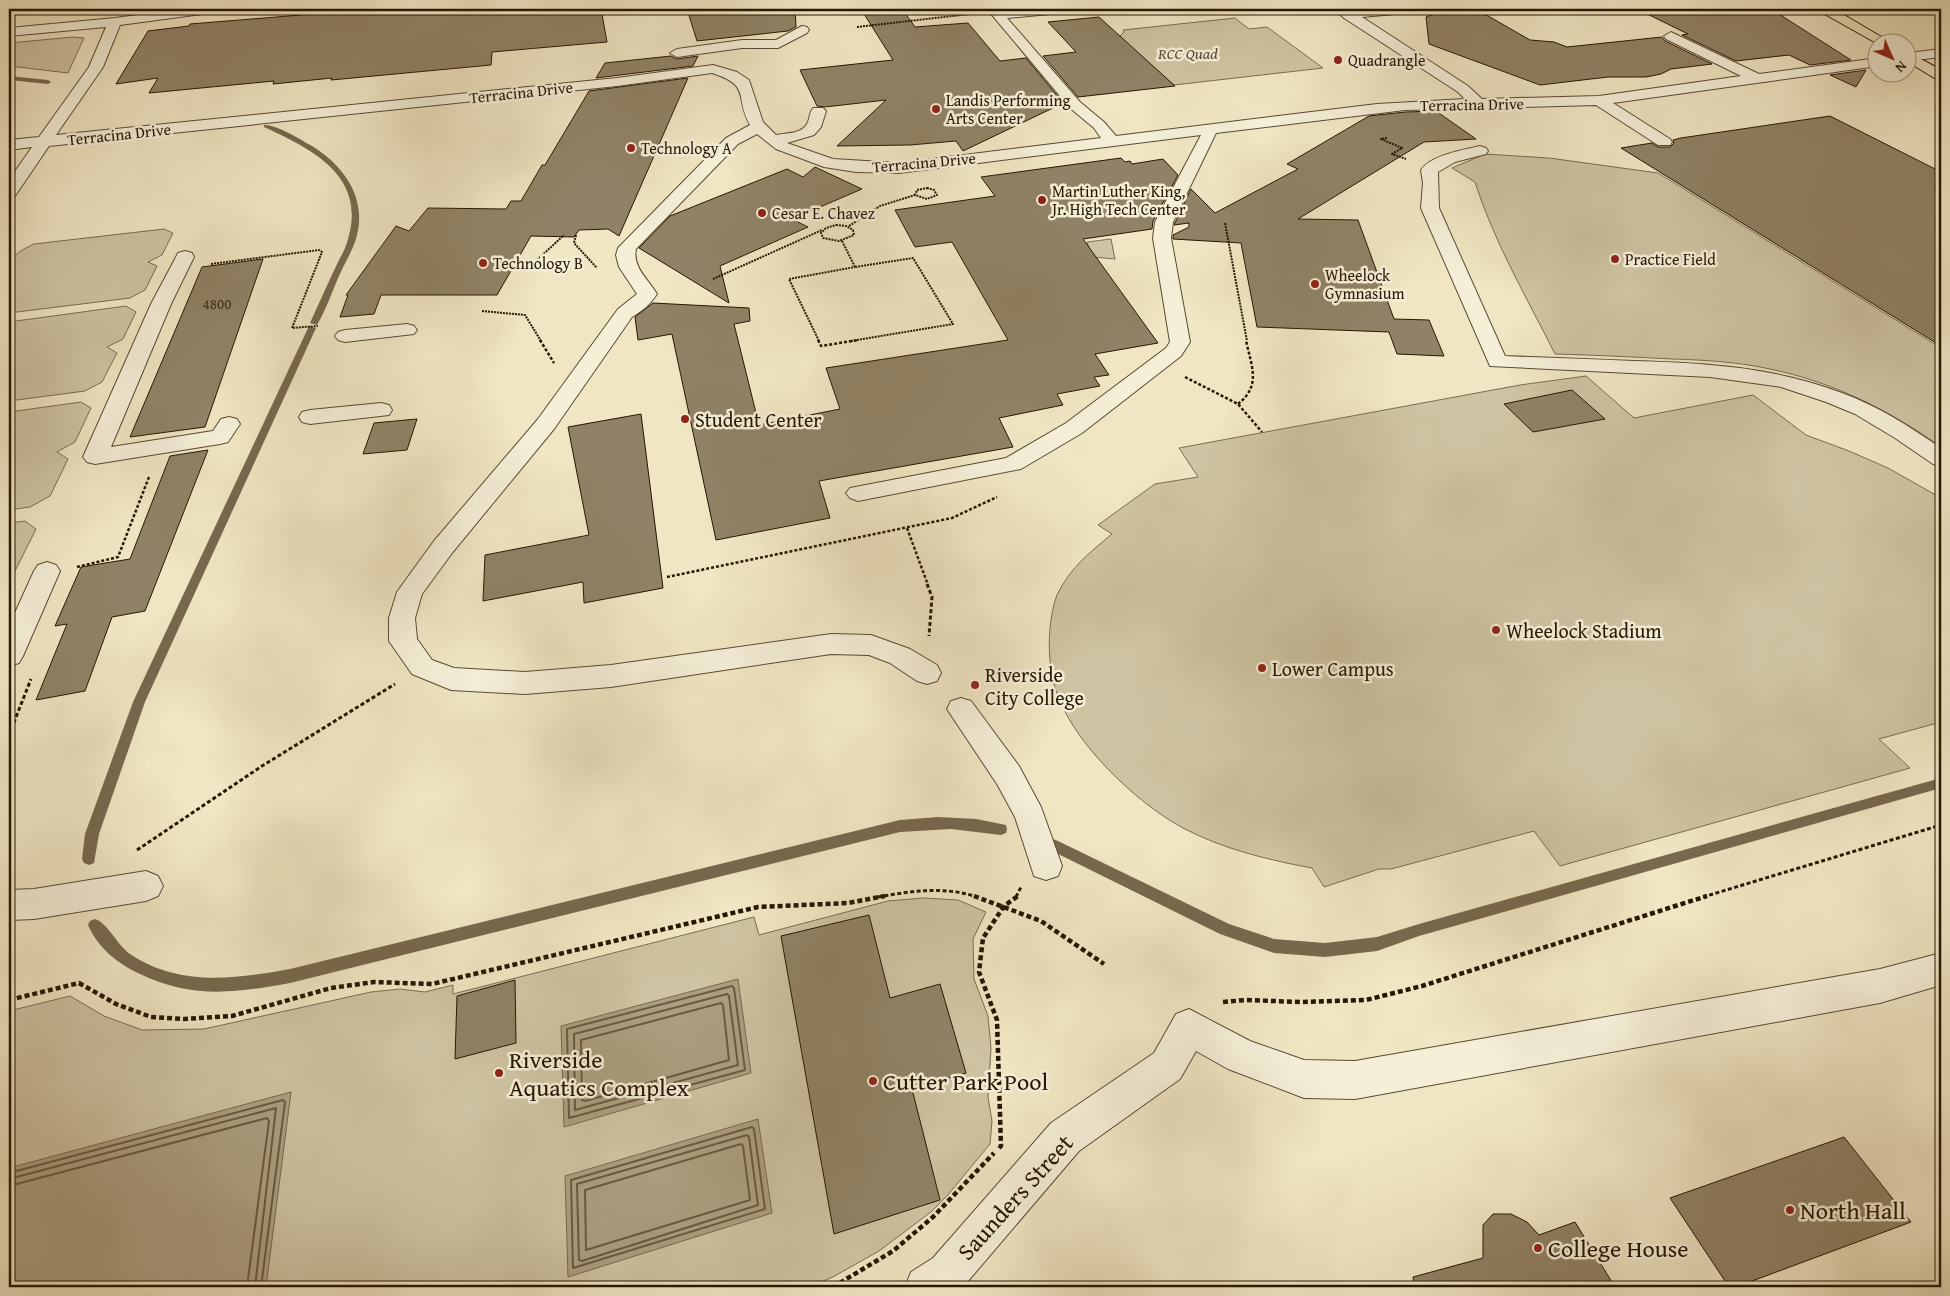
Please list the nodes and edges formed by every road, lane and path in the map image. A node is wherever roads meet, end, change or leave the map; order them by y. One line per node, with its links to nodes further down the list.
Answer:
1 (210, 9): 7 (street)
2 (1060, 9): 5 (street)
3 (1406, 9): 6 (street)
4 (1825, 9): 11 (main road)
5 (995, 10): 8 (path); 30 (street)
6 (1345, 12): 25 (street)
7 (114, 22): 10 (street); 31 (street)
8 (857, 27)
9 (802, 30): 13 (street)
10 (9, 32)
11 (1868, 33)
12 (1671, 36): 23 (street)
13 (778, 44): 16 (street); 21 (street)
14 (1941, 53): 15 (street)
15 (1918, 56)
16 (761, 58)
17 (1868, 63): 23 (street, Terracina Drive)
18 (1918, 63): 22 (main road)
19 (737, 64): 20 (street)
20 (713, 69): 21 (street, Terracina Drive); 27 (street, Terracina Drive)
21 (690, 72): 31 (street, Terracina Drive)
22 (1941, 76)
23 (1758, 79): 24 (street, Terracina Drive)
24 (1599, 100): 25 (street, Terracina Drive); 32 (street)
25 (1477, 102): 28 (street, Terracina Drive)
26 (818, 112): 33 (street)
27 (758, 126): 33 (street, Terracina Drive); 69 (street)
28 (1205, 130): 30 (street, Terracina Drive); 53 (street)
29 (1388, 138): 36 (path)
30 (1112, 141): 33 (street, Terracina Drive)
31 (44, 142): 34 (street, Terracina Drive); 37 (street)
32 (1664, 142)
33 (796, 144)
34 (9, 145)
35 (1480, 151): 60 (street)
36 (1401, 158)
37 (9, 192)
38 (915, 196): 38 (path); 40 (path)
39 (1225, 223): 54 (path)
40 (848, 227): 41 (path); 43 (path)
41 (822, 230): 43 (path); 47 (path)
42 (564, 235): 44 (path)
43 (842, 241): 46 (path)
44 (537, 260)
45 (194, 261): 49 (path); 59 (street)
46 (855, 267): 46 (path)
47 (713, 279)
48 (482, 311): 52 (path)
49 (297, 317)
50 (407, 330): 51 (street)
51 (345, 336)
52 (554, 363)
53 (1158, 364): 54 (path); 61 (street)
54 (1238, 404): 58 (path)
55 (381, 410): 56 (street)
56 (310, 417)
57 (229, 424): 59 (street)
58 (1262, 432)
59 (156, 447): 65 (path)
60 (1941, 459)
61 (858, 493)
62 (998, 496): 63 (path)
63 (907, 528): 66 (path); 67 (path)
64 (46, 571): 68 (street)
65 (74, 575)
66 (667, 577)
67 (932, 596)
68 (9, 656)
69 (422, 667): 71 (street); 75 (path)
70 (34, 673): 73 (path)
71 (927, 673)
72 (961, 709): 76 (street)
73 (9, 735)
74 (1941, 825): 83 (path)
75 (136, 851)
76 (1035, 872): 79 (path)
77 (146, 886): 78 (street)
78 (9, 906)
79 (1004, 906): 80 (path); 82 (path); 84 (path)
80 (1104, 964)
81 (1941, 969): 83 (street)
82 (9, 1000)
83 (1189, 1027): 85 (street, Saunders Street)
84 (832, 1287)
85 (926, 1287)

